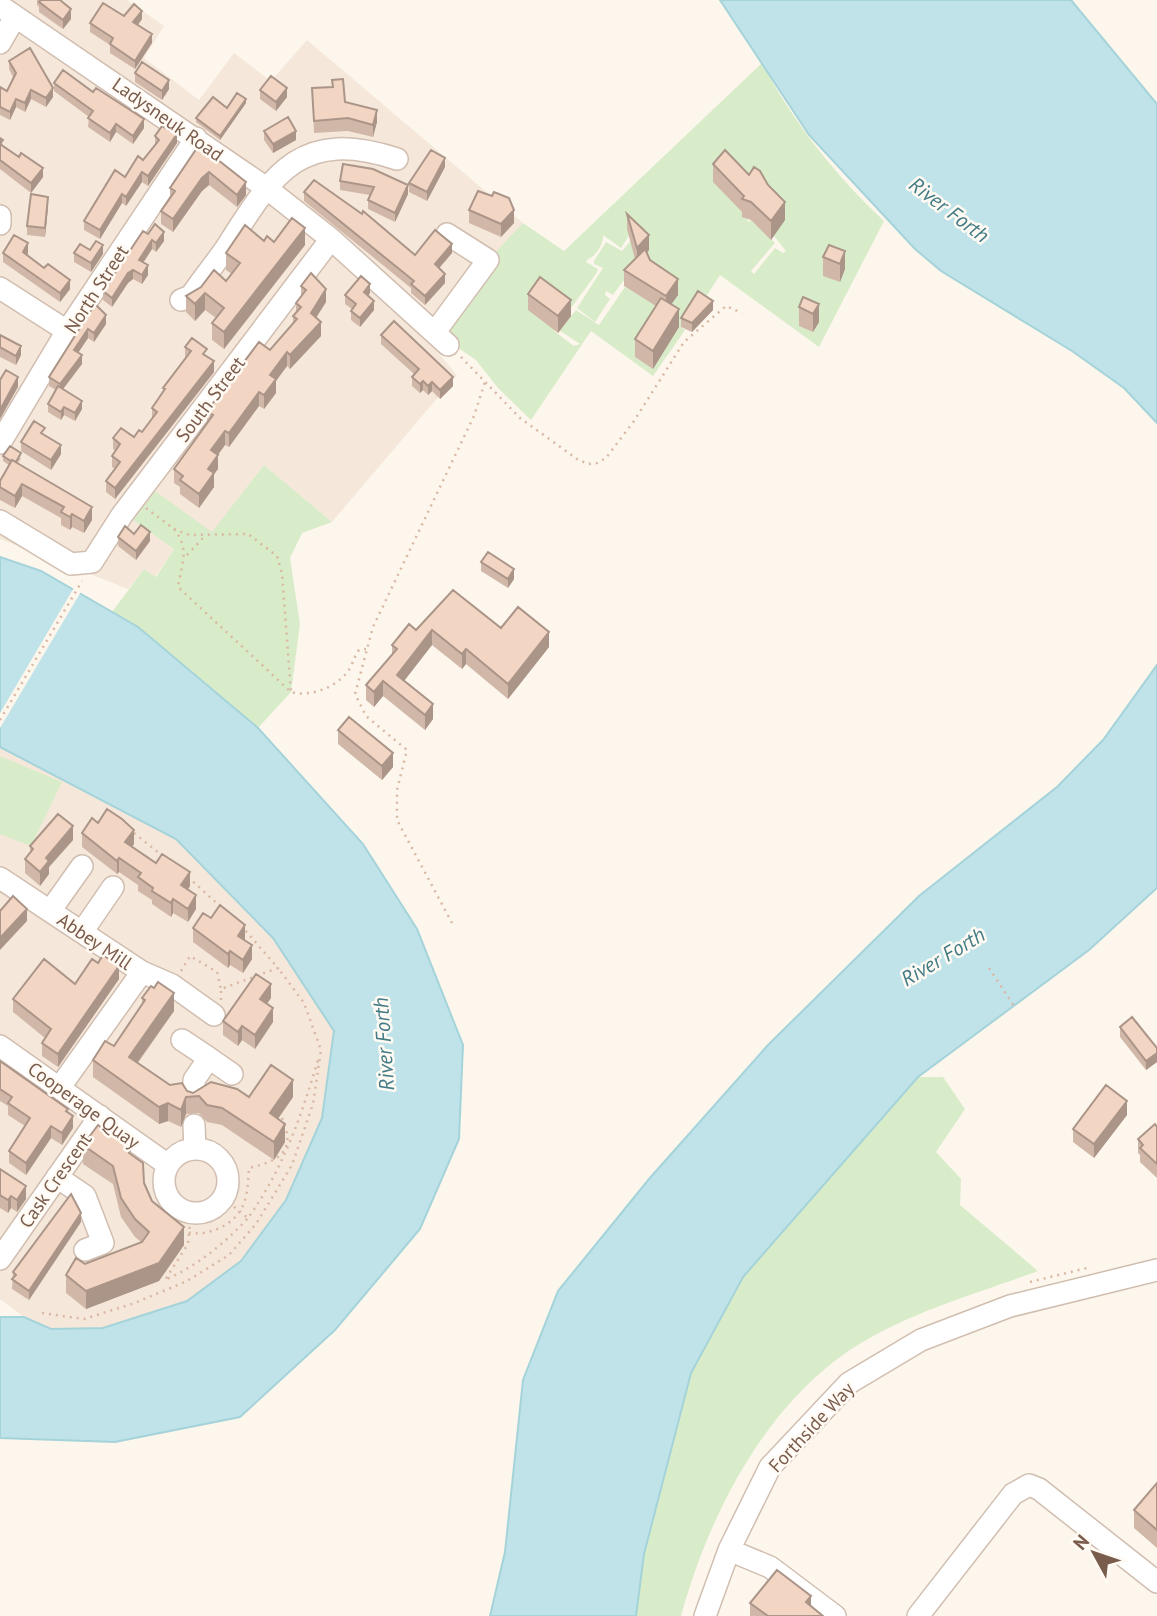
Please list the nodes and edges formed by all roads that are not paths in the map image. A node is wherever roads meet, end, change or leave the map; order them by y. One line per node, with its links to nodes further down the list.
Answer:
1 (7, 11): 2 (street); 3 (street, Ladysneuk Road)
2 (0, 43)
3 (196, 138): 5 (street, Ladysneuk Road); 12 (street, North Street)
4 (397, 159): 5 (street)
5 (265, 187): 9 (street, Ladysneuk Road); 11 (street)
6 (0, 216): 7 (street)
7 (0, 224)
8 (447, 234): 9 (street, Ladysneuk Road)
9 (331, 239): 14 (street, South Street)
10 (0, 288): 12 (street)
11 (181, 300)
12 (67, 331): 13 (street, North Street)
13 (0, 443)
14 (0, 521)
15 (82, 866): 18 (street)
16 (0, 878): 18 (street, Abbey Mill)
17 (113, 887): 19 (street)
18 (50, 911): 19 (street, Abbey Mill)
19 (82, 932): 20 (street, Abbey Mill)
20 (142, 972): 21 (street); 26 (street, Abbey Mill)
21 (214, 1015)
22 (182, 1040): 24 (street)
23 (0, 1046): 26 (street, Cooperage Quay)
24 (209, 1058): 25 (street); 27 (street)
25 (232, 1073)
26 (60, 1087): 28 (street, Cooperage Quay)
27 (194, 1097)
28 (100, 1116): 31 (street, Cooperage Quay); 32 (street, Cask Crescent)
29 (194, 1125): 30 (street)
30 (195, 1149): 31 (street); 31 (street)
31 (168, 1165)
32 (57, 1177): 33 (street, Cask Crescent); 34 (street)
33 (3, 1246)
34 (85, 1250)
35 (1157, 1270): 36 (street, Forthside Way)
36 (729, 1550): 38 (street, Forthside Way); 39 (street)
37 (1157, 1582): 40 (street)
38 (705, 1616)
39 (835, 1616)
40 (918, 1616)

